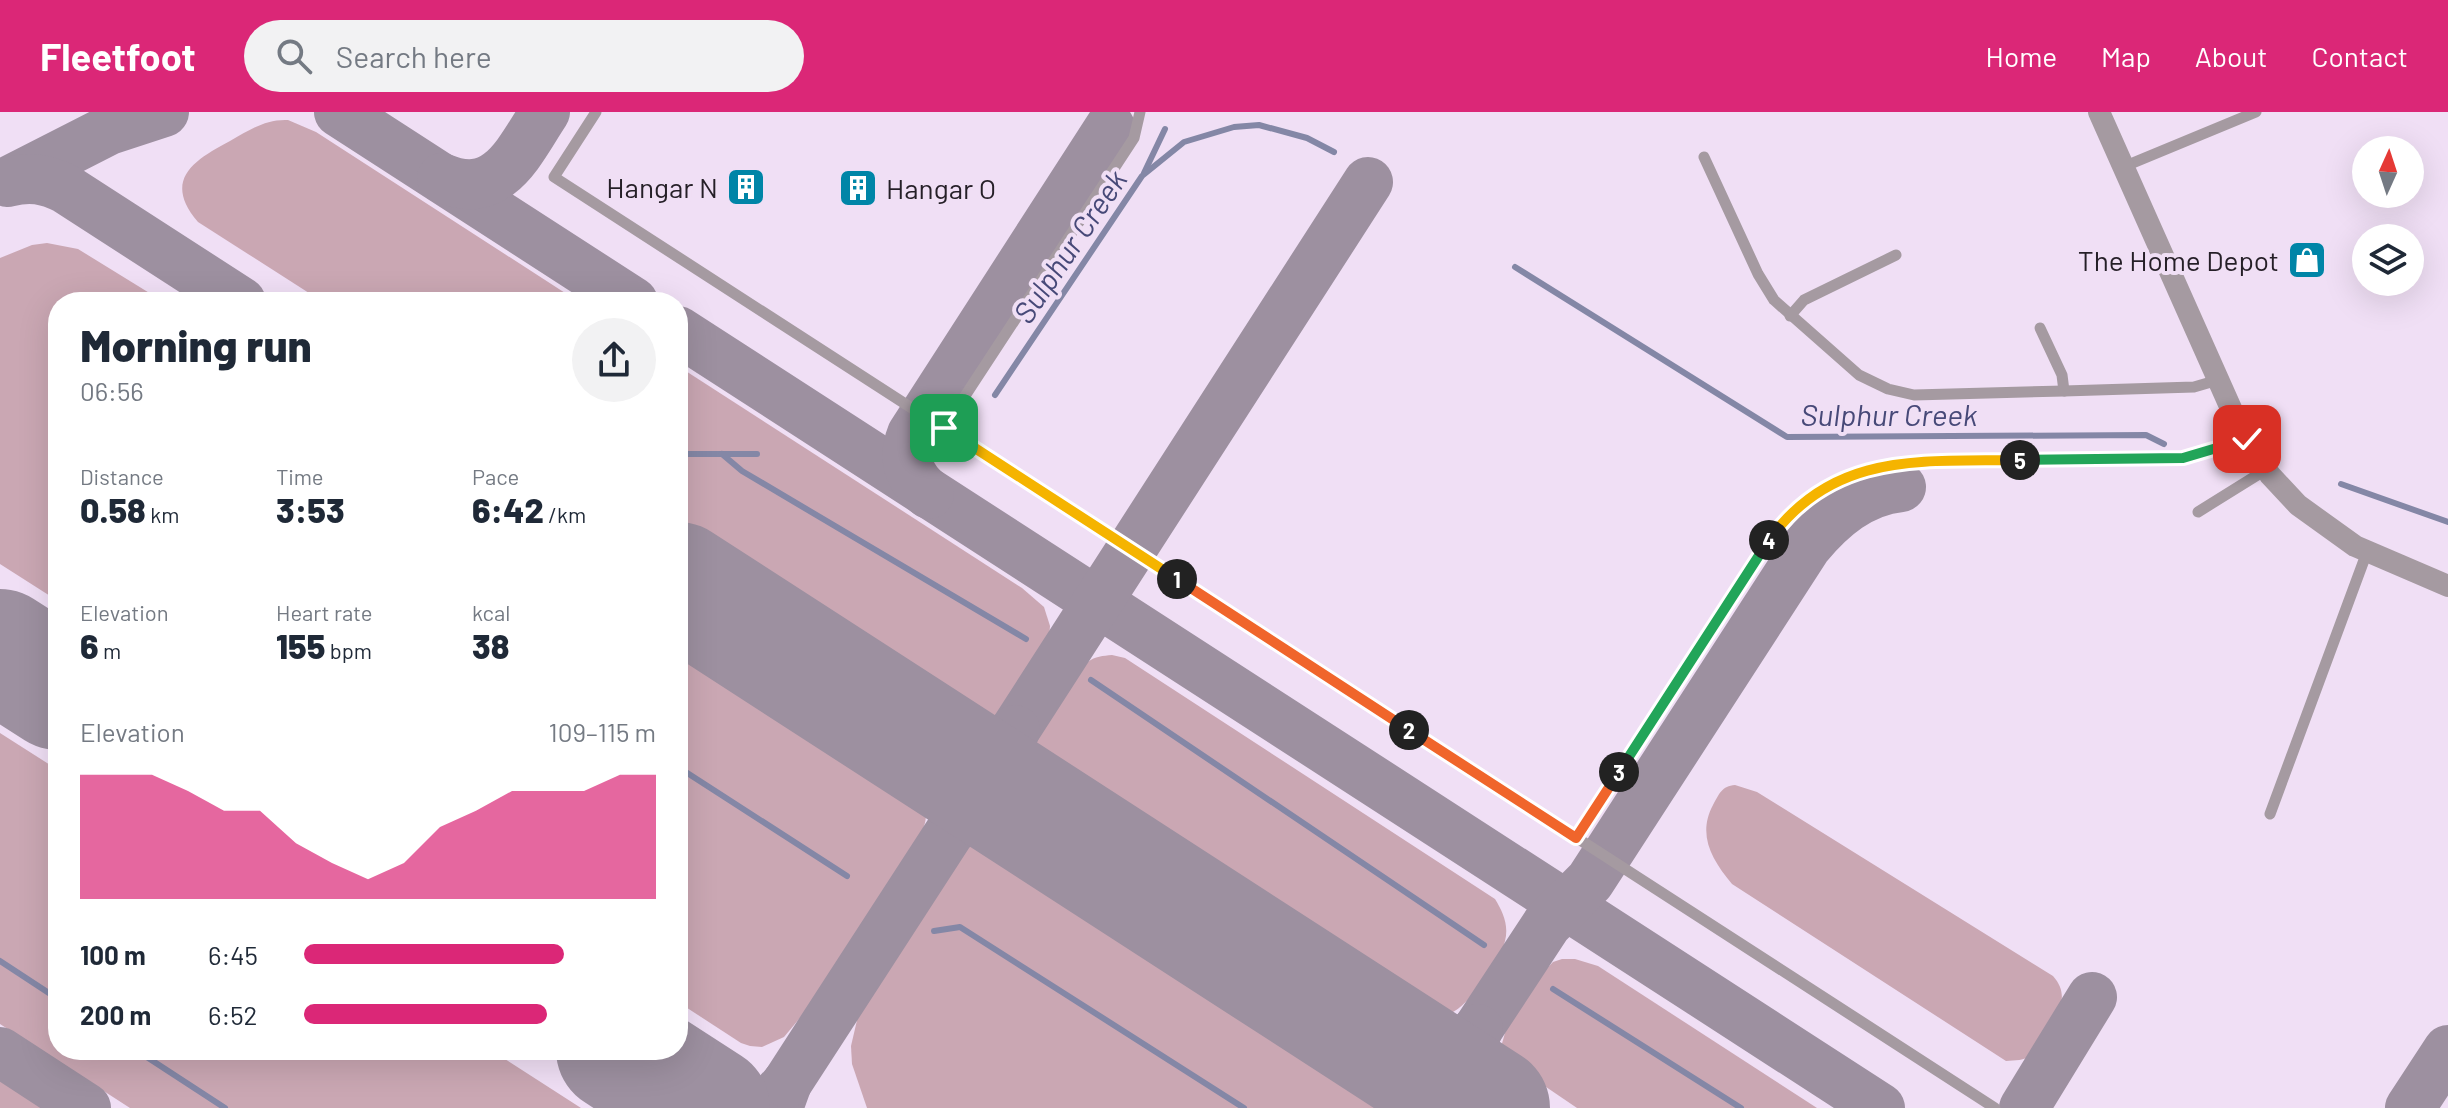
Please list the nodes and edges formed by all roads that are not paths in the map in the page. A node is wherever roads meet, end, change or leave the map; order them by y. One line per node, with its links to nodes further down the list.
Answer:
1 (596, 112): 12 (lane)
2 (1140, 112): 12 (lane)
3 (2099, 112): 6 (street)
4 (2256, 112): 6 (lane)
5 (1704, 157): 8 (lane)
6 (2123, 167): 10 (street)
7 (1896, 255): 8 (lane)
8 (1790, 316): 11 (lane)
9 (2040, 328): 11 (lane)
10 (2218, 380): 11 (lane); 13 (street)
11 (2064, 391)
12 (944, 428): 19 (lane)
13 (2247, 439): 14 (street); 19 (lane)
14 (2267, 469): 15 (lane); 16 (street)
15 (2198, 512)
16 (2367, 552): 17 (street); 18 (lane)
17 (2448, 586)
18 (2270, 814)
19 (1576, 838): 20 (lane)
20 (1995, 1108)

